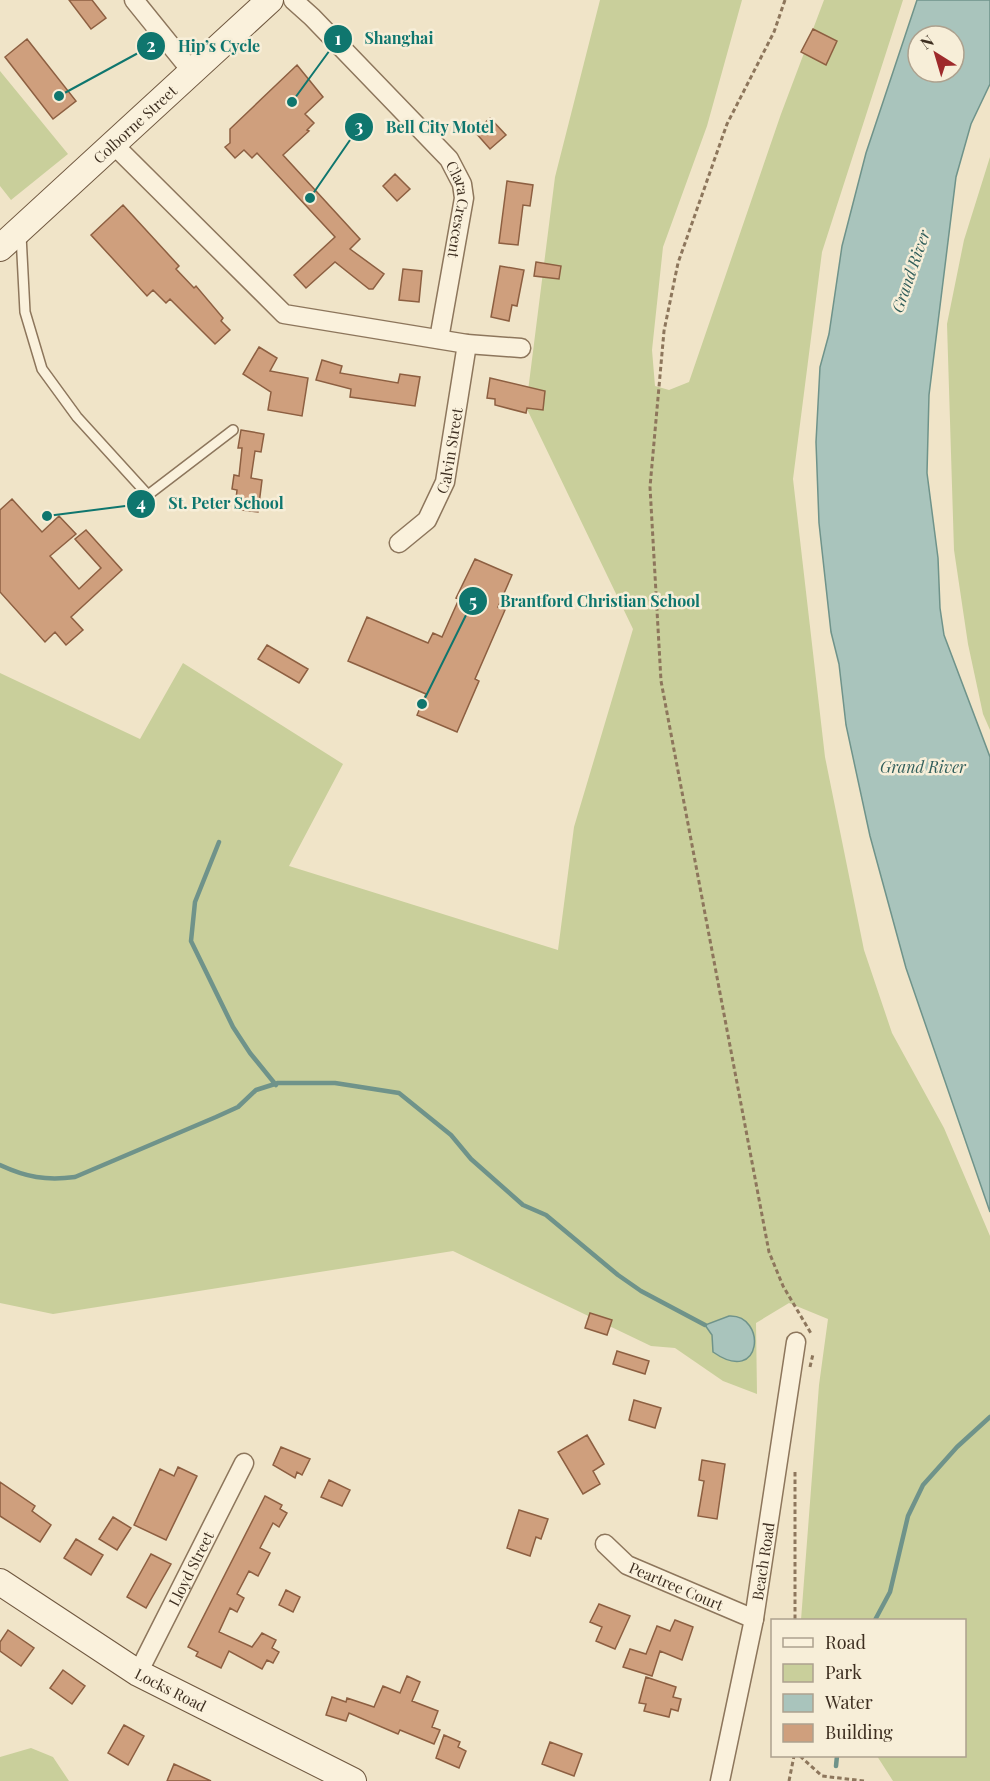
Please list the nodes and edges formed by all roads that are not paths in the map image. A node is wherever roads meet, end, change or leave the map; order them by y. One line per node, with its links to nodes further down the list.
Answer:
1 (134, 0): 4 (street)
2 (270, 0): 4 (street, Colborne Street)
3 (293, 0): 8 (street, Clara Crescent)
4 (193, 73): 5 (street, Colborne Street)
5 (113, 144): 6 (street, Colborne Street); 8 (street)
6 (20, 229): 7 (street, Colborne Street); 11 (lane)
7 (0, 248)
8 (439, 339): 9 (street)
9 (467, 344): 10 (street); 12 (street, Calvin Street)
10 (522, 348)
11 (233, 430)
12 (399, 543)
13 (804, 1342): 17 (street, Beach Road)
14 (244, 1463): 18 (street, Lloyd Street)
15 (605, 1544): 17 (street, Peartree Court)
16 (0, 1582): 18 (street, Locks Road)
17 (753, 1619): 20 (street, Beach Road)
18 (138, 1673): 19 (street, Locks Road)
19 (353, 1781)
20 (720, 1781)

